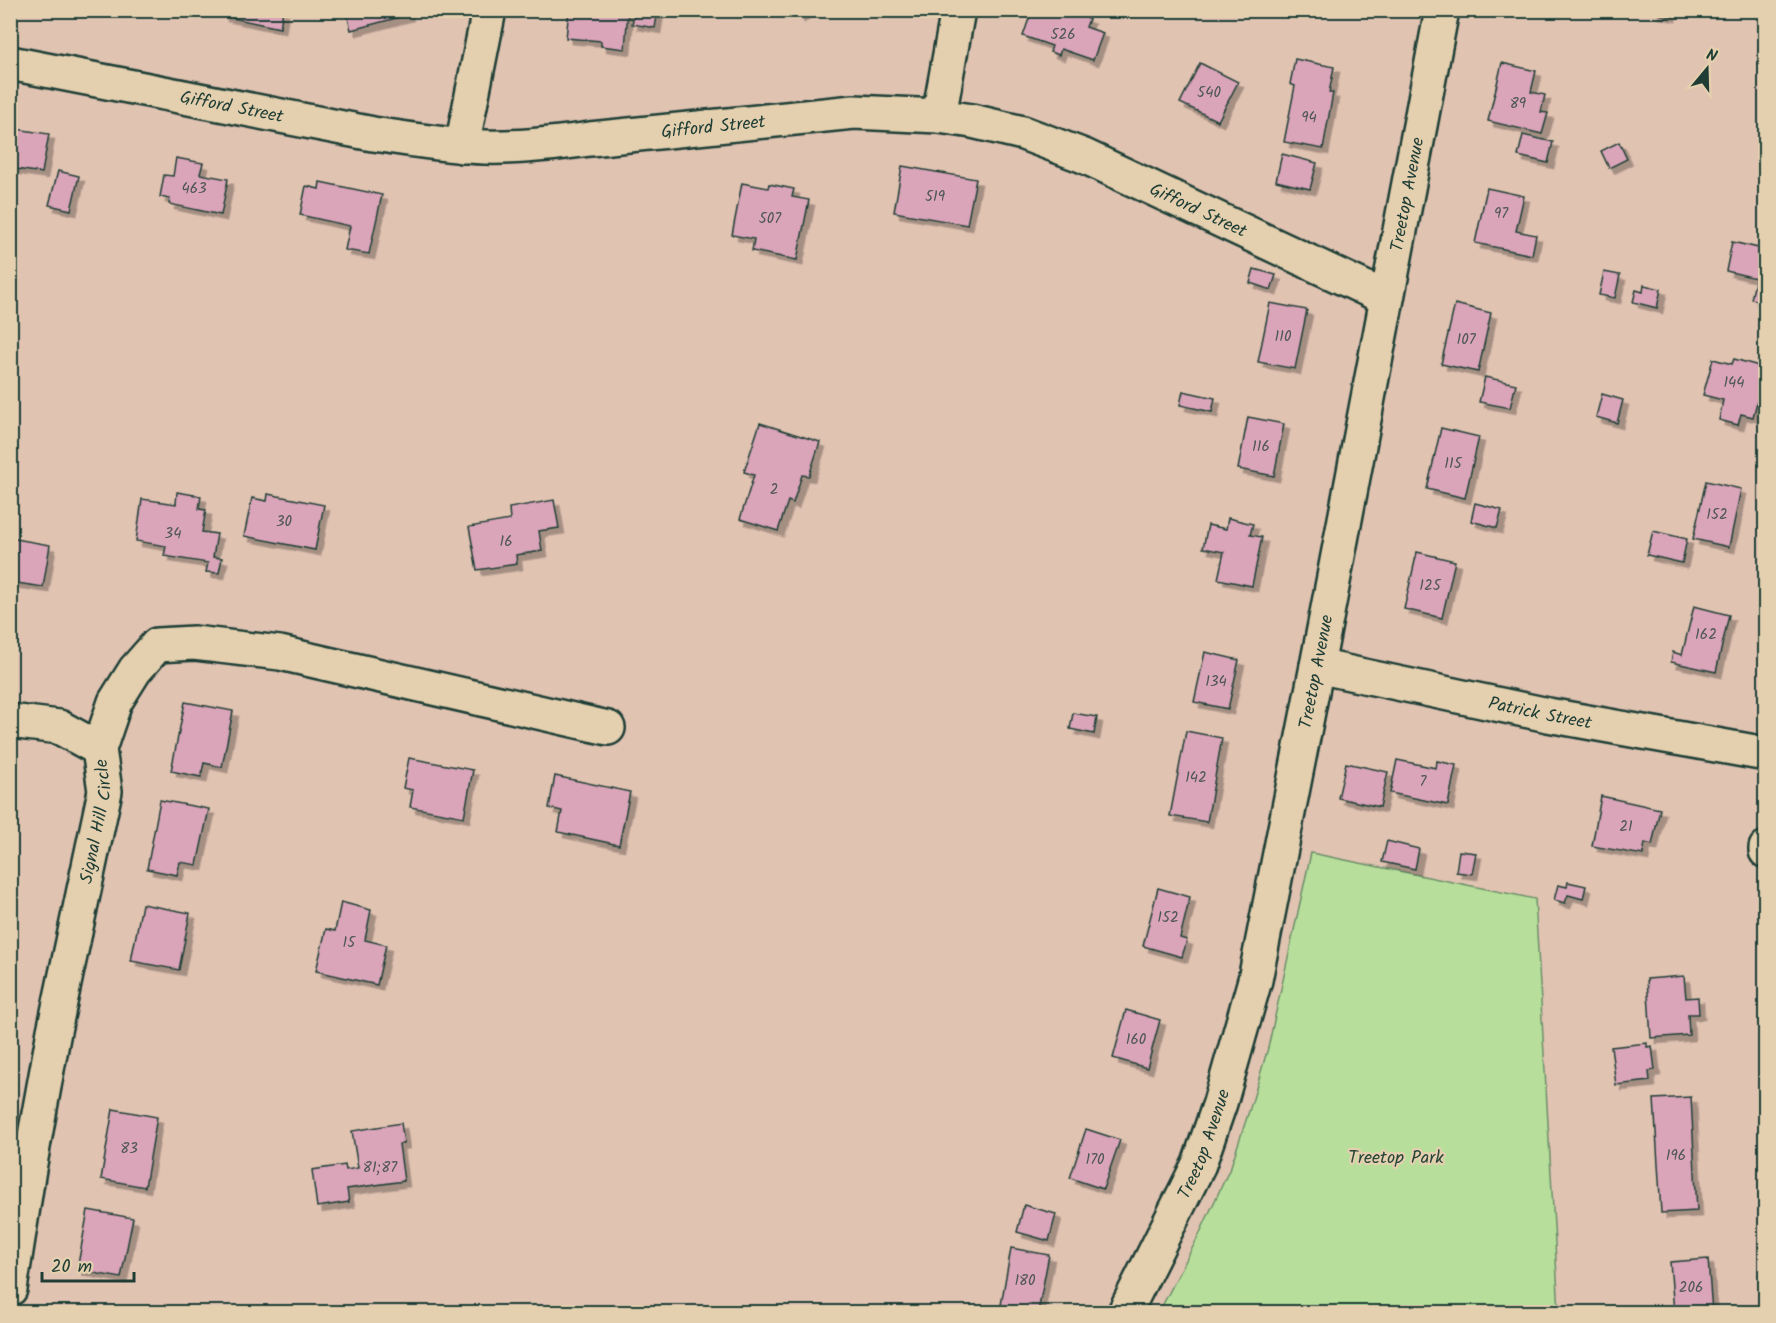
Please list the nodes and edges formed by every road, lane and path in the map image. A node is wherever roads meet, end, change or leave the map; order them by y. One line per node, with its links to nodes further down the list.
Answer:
1 (489, 10): 6 (street)
2 (958, 10): 5 (street)
3 (1442, 10): 7 (street, Treetop Avenue)
4 (10, 63): 6 (street, Gifford Street)
5 (939, 116): 6 (street, Gifford Street); 7 (street, Gifford Street)
6 (462, 146)
7 (1386, 298): 8 (street, Treetop Avenue)
8 (1317, 666): 12 (street, Patrick Street); 14 (street, Treetop Avenue)
9 (10, 721): 11 (street)
10 (608, 728): 11 (street, Signal Hill Circle)
11 (99, 749): 13 (street, Signal Hill Circle)
12 (1766, 754)
13 (10, 1289)
14 (1125, 1312)

